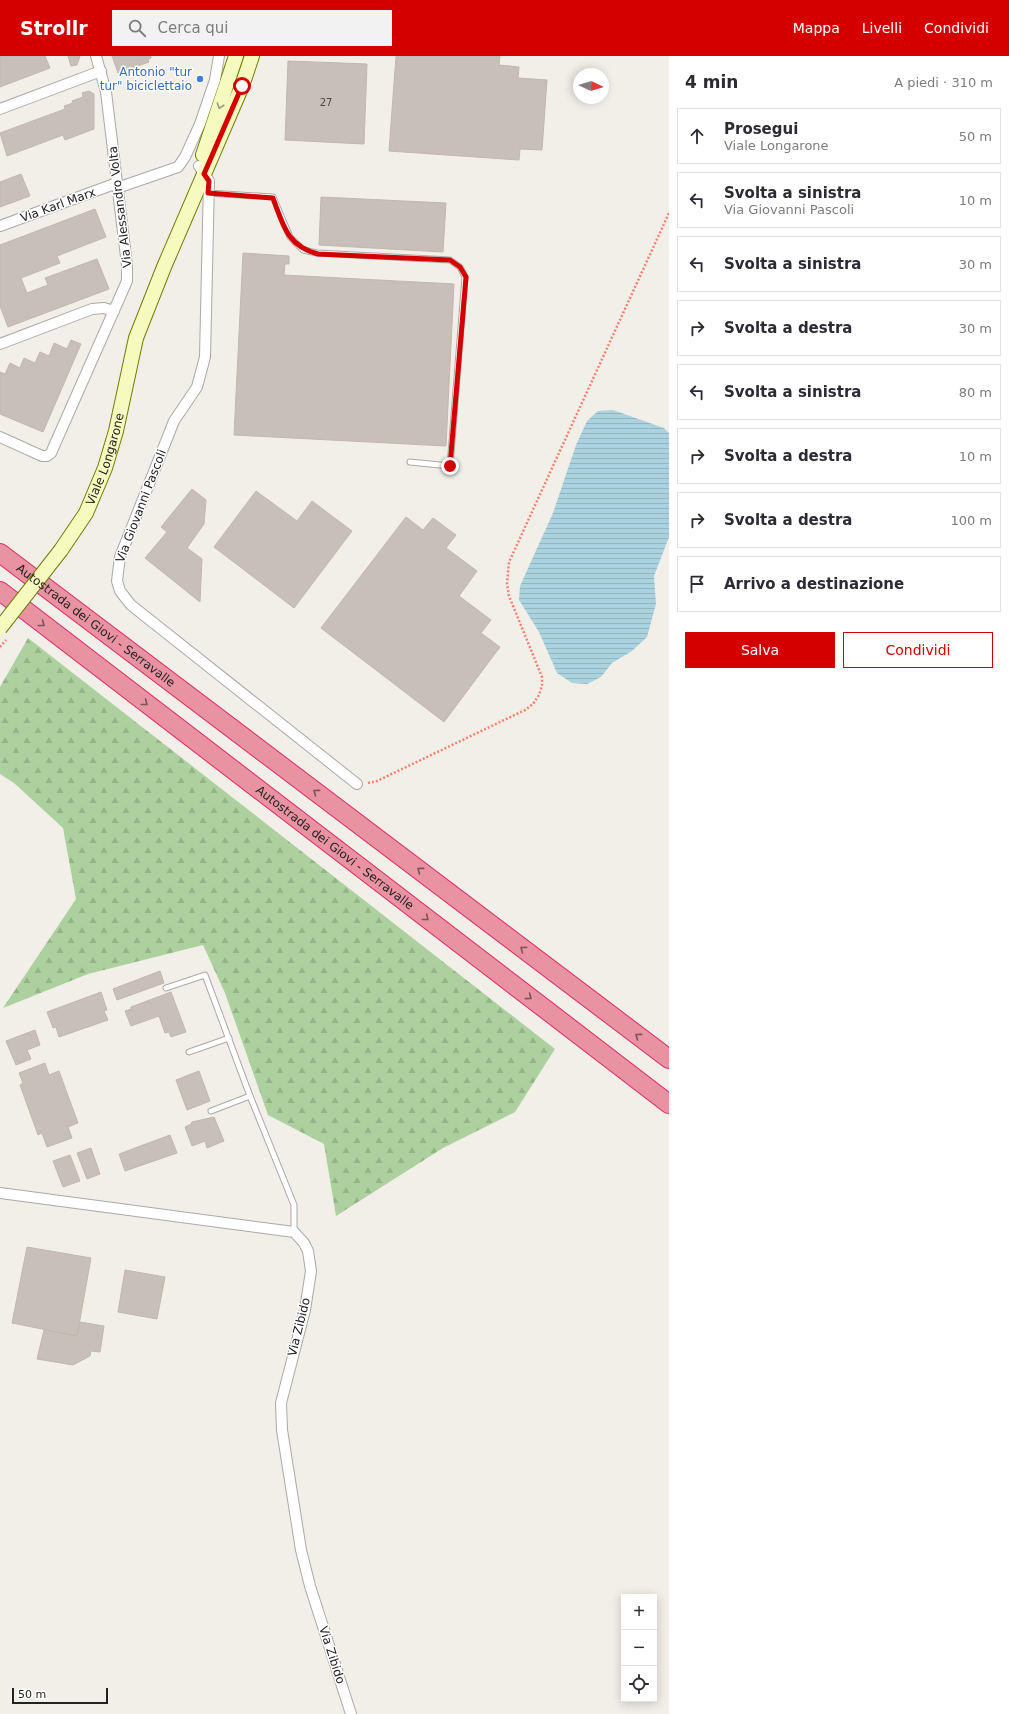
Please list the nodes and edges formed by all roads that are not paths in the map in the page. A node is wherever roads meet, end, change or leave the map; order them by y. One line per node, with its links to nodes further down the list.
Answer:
1 (96, 56): 5 (street, Via Alessandro Volta)
2 (219, 56): 8 (street)
3 (236, 56): 7 (main road, Viale Longarone, one-way to 7)
4 (252, 56): 7 (main road, Viale Longarone)
5 (101, 72): 6 (street); 8 (street, Via Alessandro Volta)
6 (0, 109)
7 (201, 170): 9 (street, Via Giovanni Pascoli); 17 (main road, Viale Longarone, bridge)
8 (117, 185): 10 (street, Via Karl Marx); 11 (street, Via Alessandro Volta)
9 (208, 193): 14 (lane); 18 (street, Via Giovanni Pascoli)
10 (0, 226)
11 (114, 311): 12 (street); 13 (street, Via Alessandro Volta)
12 (0, 344)
13 (0, 437)
14 (410, 462)
15 (0, 553): 22 (highway, Autostrada dei Giovi - Serravalle, one-way to 15)
16 (0, 591): 24 (highway, Autostrada dei Giovi - Serravalle, one-way to 24)
17 (0, 628)
18 (357, 784)
19 (166, 988): 20 (lane)
20 (229, 1038): 21 (lane); 23 (lane)
21 (189, 1052)
22 (669, 1060)
23 (250, 1096): 25 (lane); 27 (lane)
24 (669, 1104)
25 (211, 1111)
26 (0, 1193): 27 (street)
27 (294, 1232): 28 (street, Via Zibido)
28 (351, 1714)

